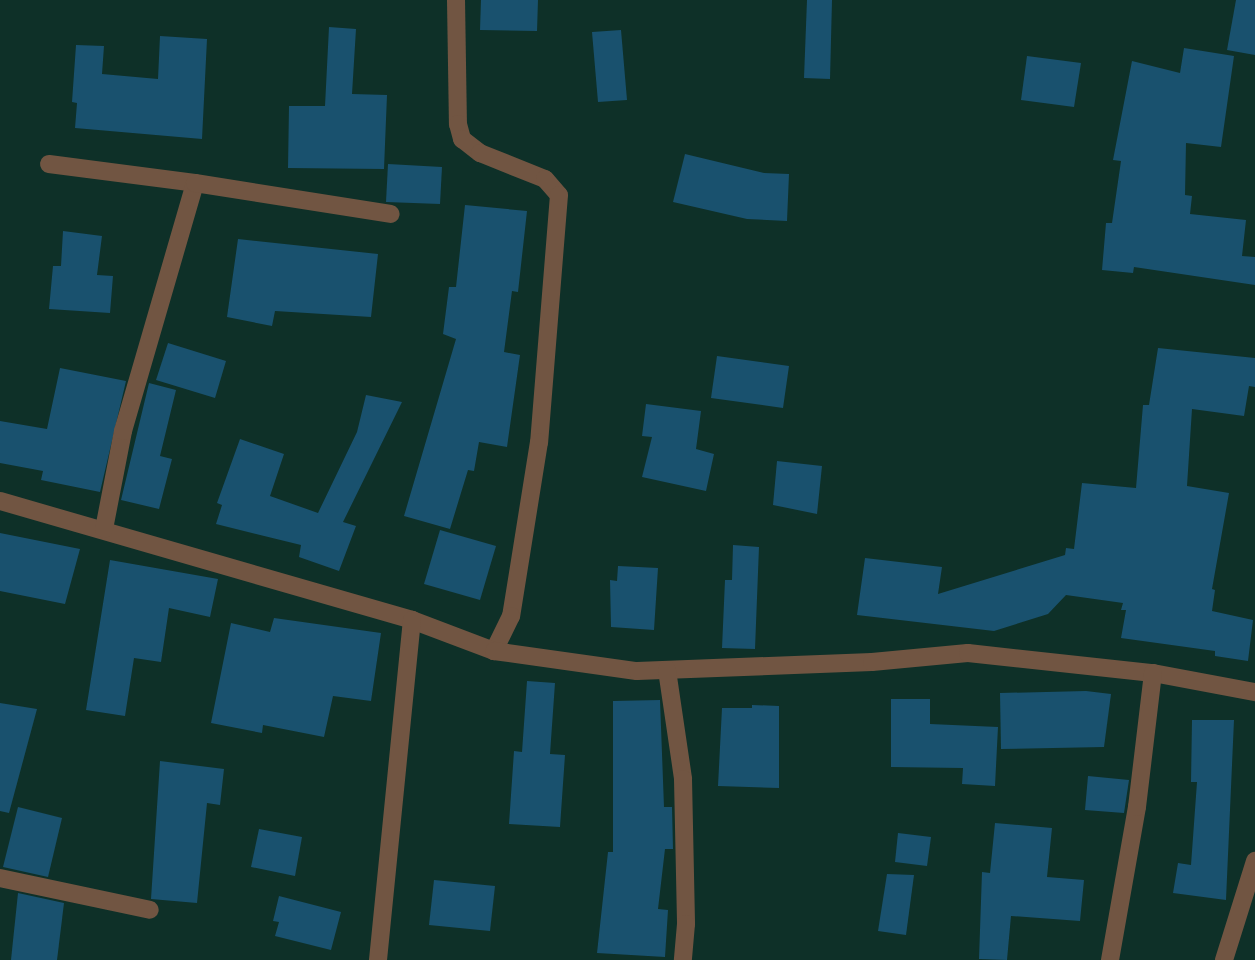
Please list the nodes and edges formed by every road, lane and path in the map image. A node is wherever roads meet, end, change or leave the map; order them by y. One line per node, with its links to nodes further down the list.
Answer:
1 (456, 0): 8 (street)
2 (48, 164): 3 (street)
3 (195, 183): 4 (street); 6 (street)
4 (391, 214)
5 (0, 501): 6 (street)
6 (104, 529): 7 (street)
7 (412, 620): 8 (street); 15 (street)
8 (494, 651): 9 (street)
9 (667, 670): 10 (street); 16 (street)
10 (1153, 673): 11 (street); 17 (street)
11 (1255, 692)
12 (1255, 861): 18 (street)
13 (0, 878): 14 (street)
14 (150, 910)
15 (378, 960)
16 (683, 960)
17 (1110, 960)
18 (1224, 960)

